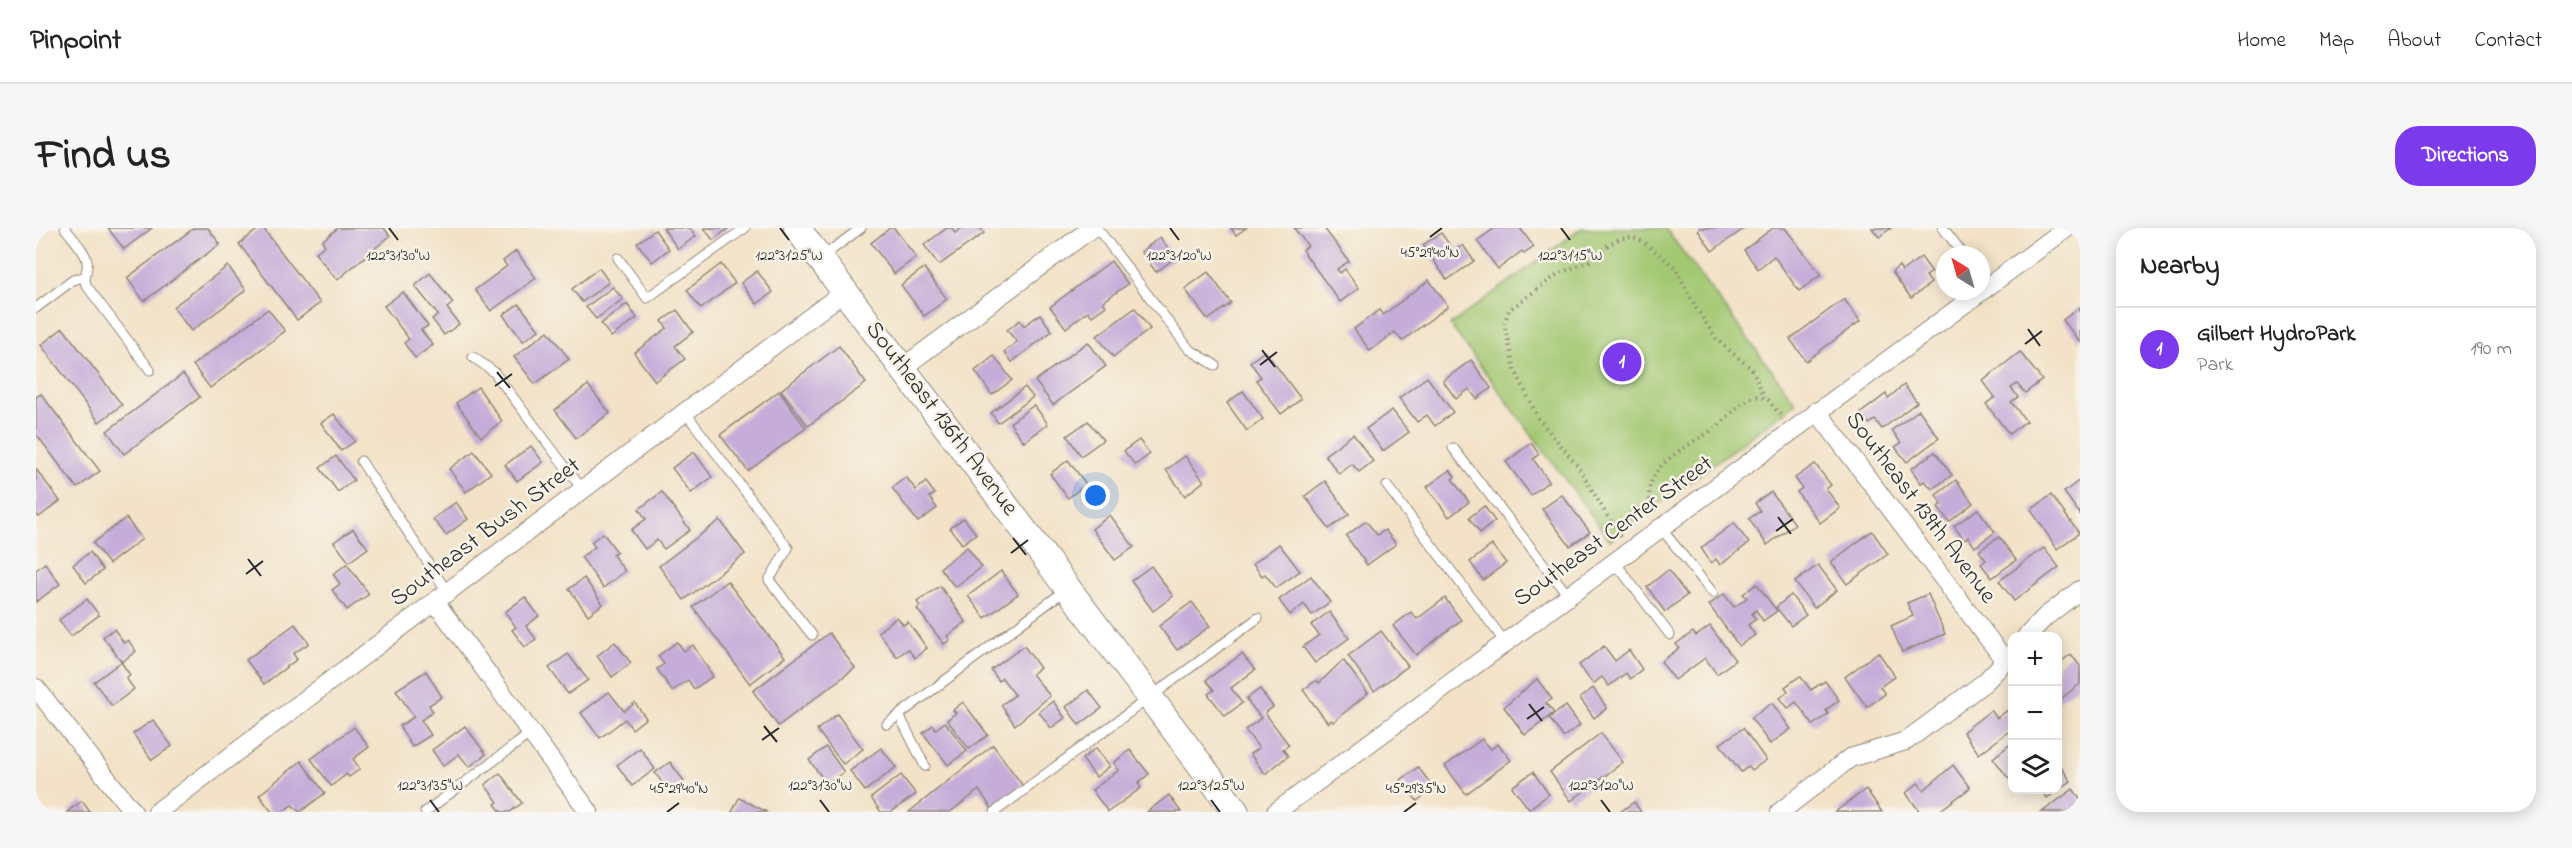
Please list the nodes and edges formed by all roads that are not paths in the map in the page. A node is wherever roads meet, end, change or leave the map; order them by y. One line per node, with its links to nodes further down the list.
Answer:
1 (64, 228): 12 (lane)
2 (745, 228): 10 (lane)
3 (797, 228): 11 (street, Southeast 136th Avenue)
4 (861, 228): 11 (lane)
5 (1092, 228): 19 (street)
6 (1097, 228): 18 (lane)
7 (1943, 228): 9 (lane)
8 (2067, 228): 13 (street, Southeast Center Street)
9 (1957, 246)
10 (618, 258)
11 (820, 259): 14 (street, Southeast 136th Avenue)
12 (83, 277): 16 (lane); 20 (lane)
13 (1990, 278)
14 (845, 291): 19 (street, Southeast 136th Avenue); 22 (street, Southeast Bush Street)
15 (1961, 300): 21 (street, Southeast Center Street)
16 (36, 308)
17 (473, 357): 26 (lane)
18 (1215, 364)
19 (902, 368): 29 (street, Southeast 136th Avenue)
20 (150, 370)
21 (1817, 411): 27 (street, Southeast Center Street); 39 (street, Southeast 139th Avenue)
22 (685, 412): 26 (street, Southeast Bush Street); 36 (lane)
23 (1453, 448): 32 (lane)
24 (361, 460): 33 (lane)
25 (1387, 486): 38 (lane)
26 (582, 489): 33 (street, Southeast Bush Street)
27 (1662, 525): 28 (street, Southeast Center Street); 31 (lane)
28 (1614, 561): 32 (street, Southeast Center Street); 37 (lane)
29 (1068, 588): 42 (street, Southeast 136th Avenue); 43 (lane)
30 (2080, 590): 35 (street)
31 (1713, 593)
32 (1568, 595): 38 (street, Southeast Center Street)
33 (442, 598): 45 (street); 48 (street, Southeast Bush Street)
34 (1258, 618): 42 (lane)
35 (2030, 632)
36 (812, 635)
37 (1670, 635)
38 (1505, 642): 53 (street, Southeast Center Street)
39 (2008, 657)
40 (2008, 659): 54 (street)
41 (36, 688): 47 (street)
42 (1150, 697): 51 (lane); 52 (street, Southeast 136th Avenue)
43 (899, 715): 44 (lane); 46 (lane)
44 (887, 724)
45 (531, 733): 49 (lane); 50 (street)
46 (925, 766)
47 (133, 812)
48 (157, 812)
49 (425, 812)
50 (589, 812)
51 (995, 812)
52 (1236, 812)
53 (1276, 812)
54 (1780, 812)

